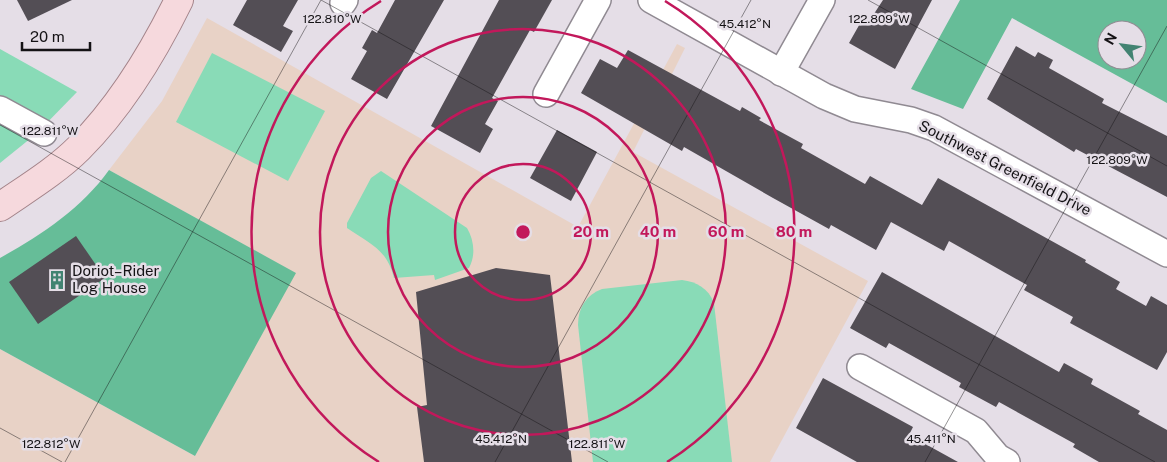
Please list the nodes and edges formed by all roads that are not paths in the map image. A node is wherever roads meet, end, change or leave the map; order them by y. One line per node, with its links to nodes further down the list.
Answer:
1 (179, 0): 9 (main road)
2 (598, 0): 6 (street)
3 (651, 0): 5 (street, Southwest Greenfield Drive)
4 (822, 0): 5 (street)
5 (781, 73): 10 (street, Southwest Greenfield Drive)
6 (546, 94)
7 (0, 109): 8 (street)
8 (44, 133)
9 (0, 207)
10 (1167, 254)
11 (860, 367): 12 (street)
12 (1000, 460)

